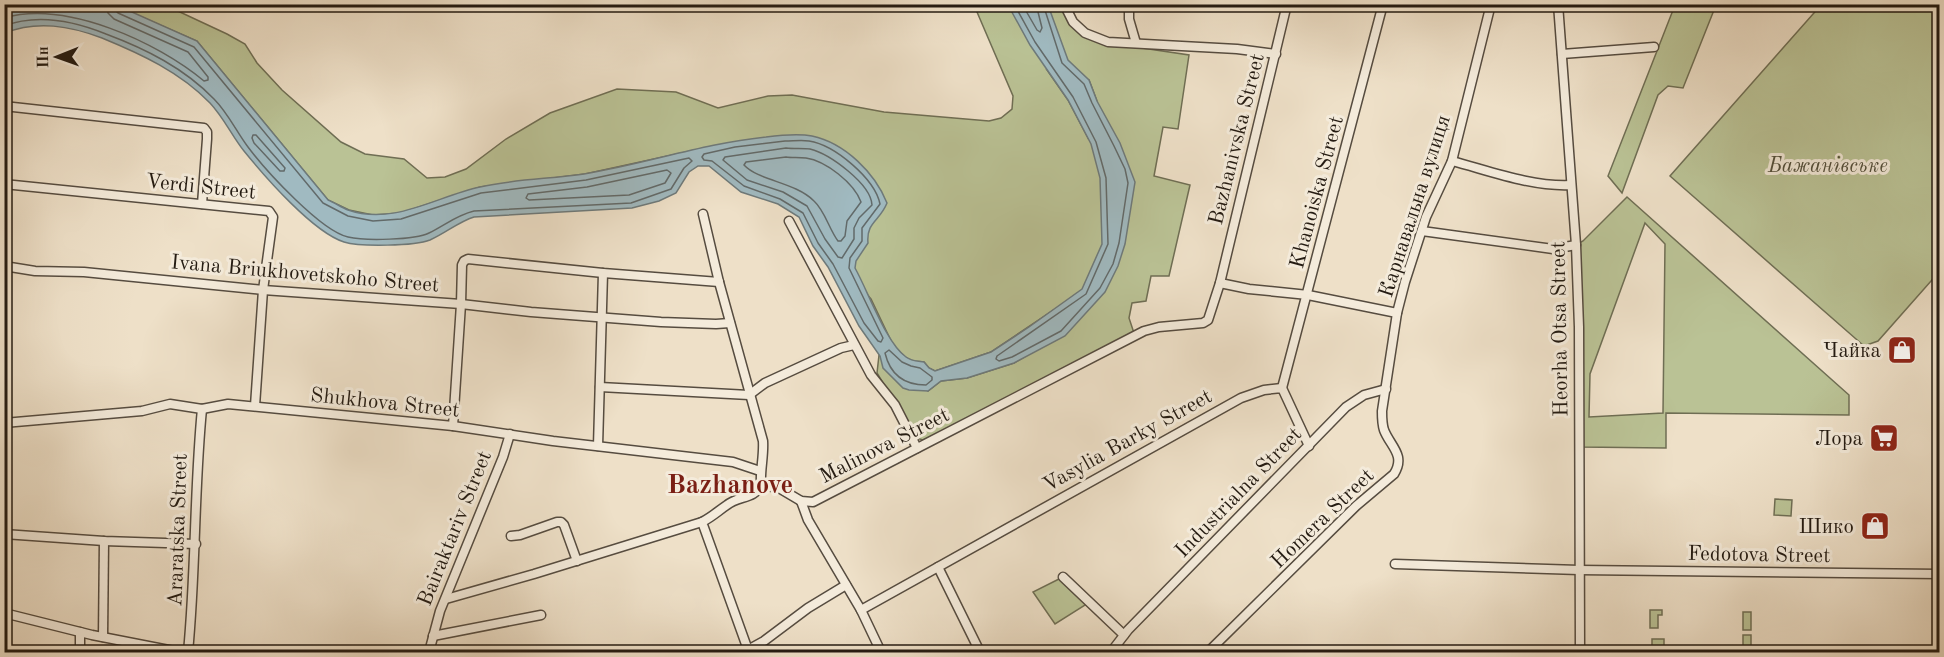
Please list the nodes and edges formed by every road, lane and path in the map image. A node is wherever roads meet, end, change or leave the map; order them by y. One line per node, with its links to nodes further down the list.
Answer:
1 (1064, 4): 7 (street)
2 (1129, 4): 7 (street)
3 (1287, 4): 9 (street, Bazhanivska Street)
4 (1383, 4): 25 (street, Khanoiska Street)
5 (1491, 4): 12 (street, Карнавальна вулиця)
6 (1558, 4): 10 (street, Heorha Otsa Street)
7 (1136, 43): 9 (street)
8 (1654, 47): 10 (street)
9 (1276, 54): 23 (street, Bazhanivska Street)
10 (1562, 54): 14 (street, Heorha Otsa Street)
11 (4, 106): 15 (street)
12 (1452, 161): 14 (street); 18 (street, Карнавальна вулиця)
13 (4, 184): 15 (street, Verdi Street)
14 (1571, 185): 19 (street, Heorha Otsa Street)
15 (202, 204): 24 (street, Verdi Street)
16 (704, 214): 22 (street)
17 (789, 221): 30 (street)
18 (1422, 231): 19 (street); 27 (street, Карнавальна вулиця)
19 (1576, 245): 54 (street, Heorha Otsa Street)
20 (4, 266): 24 (street, Ivana Briukhovetskoho Street)
21 (603, 273): 22 (street); 26 (street); 28 (street)
22 (719, 282): 29 (street)
23 (1220, 283): 25 (street); 42 (street, Malinova Street)
24 (263, 290): 26 (street, Ivana Briukhovetskoho Street); 35 (street, Verdi Street)
25 (1308, 295): 27 (street); 32 (street, Khanoiska Street)
26 (461, 304): 28 (street, Ivana Briukhovetskoho Street); 38 (street)
27 (1397, 313): 33 (street, Карнавальна вулиця)
28 (602, 318): 29 (street, Ivana Briukhovetskoho Street); 31 (street)
29 (730, 323): 34 (street)
30 (855, 345): 34 (street); 42 (street)
31 (600, 387): 34 (street); 40 (street)
32 (1282, 388): 41 (street); 53 (street, Vasylia Barky Street)
33 (1386, 388): 41 (street, Industrialna Street); 75 (street, Homera Street)
34 (749, 395): 43 (street)
35 (255, 406): 36 (street, Shukhova Street); 38 (street, Shukhova Street)
36 (202, 409): 37 (street, Shukhova Street); 50 (street, Araratska Street)
37 (4, 423)
38 (453, 426): 39 (street, Shukhova Street)
39 (510, 434): 40 (street, Shukhova Street); 58 (street, Bairaktariv Street)
40 (598, 446): 43 (street, Shukhova Street)
41 (1309, 446): 63 (street, Industrialna Street)
42 (917, 448): 45 (street, Malinova Street)
43 (760, 471): 44 (street)
44 (760, 484): 45 (street, Malinova Street); 46 (street)
45 (801, 501): 57 (street)
46 (702, 522): 51 (street); 67 (street)
47 (4, 534): 49 (street)
48 (511, 536): 51 (street)
49 (104, 542): 50 (street); 65 (street)
50 (196, 544): 70 (street, Araratska Street)
51 (576, 561): 58 (street)
52 (1395, 564): 54 (street, Fedotova Street)
53 (938, 567): 59 (street, Vasylia Barky Street); 73 (street)
54 (1579, 570): 55 (street, Fedotova Street); 76 (street, Heorha Otsa Street)
55 (1940, 574)
56 (1063, 577): 63 (street)
57 (846, 585): 59 (street); 67 (street)
58 (446, 599): 64 (street, Bairaktariv Street)
59 (861, 610): 72 (street)
60 (4, 613): 62 (street)
61 (541, 615): 64 (street, Bairaktariv Street)
62 (80, 632): 65 (street); 68 (street)
63 (1124, 635): 74 (street, Industrialna Street)
64 (433, 636): 71 (street, Bairaktariv Street)
65 (103, 637): 66 (street)
66 (144, 649): 69 (street)
67 (746, 651)
68 (80, 652)
69 (179, 652)
70 (188, 652)
71 (429, 652)
72 (880, 652)
73 (980, 652)
74 (1112, 652)
75 (1209, 652)
76 (1580, 652)

